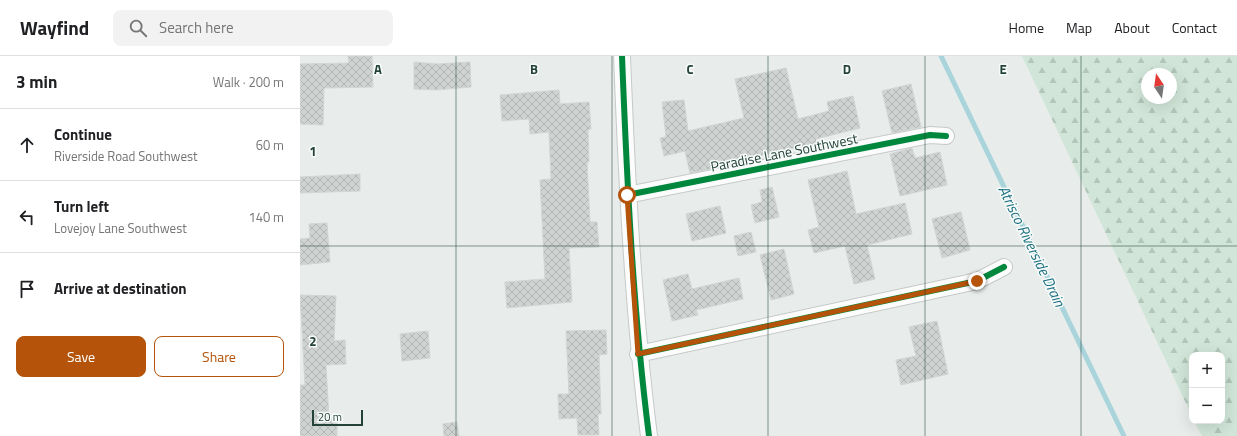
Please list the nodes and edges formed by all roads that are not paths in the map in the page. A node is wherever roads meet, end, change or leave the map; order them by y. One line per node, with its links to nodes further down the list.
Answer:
1 (622, 56): 3 (street)
2 (946, 136): 3 (street, Paradise Lane Southwest)
3 (627, 195): 5 (street)
4 (1004, 267): 5 (street)
5 (638, 354): 6 (street)
6 (649, 436)

